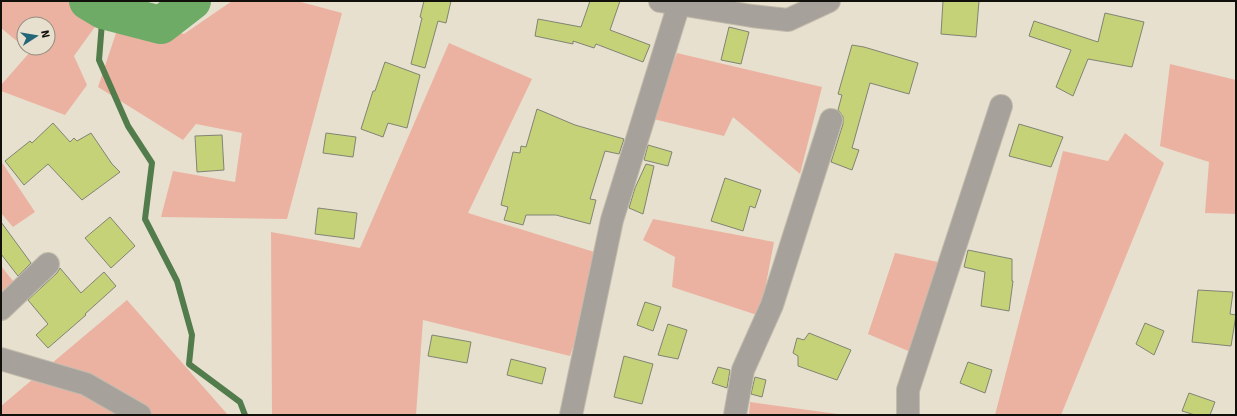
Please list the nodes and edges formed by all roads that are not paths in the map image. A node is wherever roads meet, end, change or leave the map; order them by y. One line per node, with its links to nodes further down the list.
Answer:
1 (829, 1): 2 (street)
2 (670, 2): 9 (street)
3 (1001, 106): 11 (street)
4 (831, 120): 10 (street)
5 (48, 264): 6 (street)
6 (1, 309)
7 (1, 359): 8 (street)
8 (140, 415)
9 (571, 415)
10 (735, 415)
11 (908, 415)

